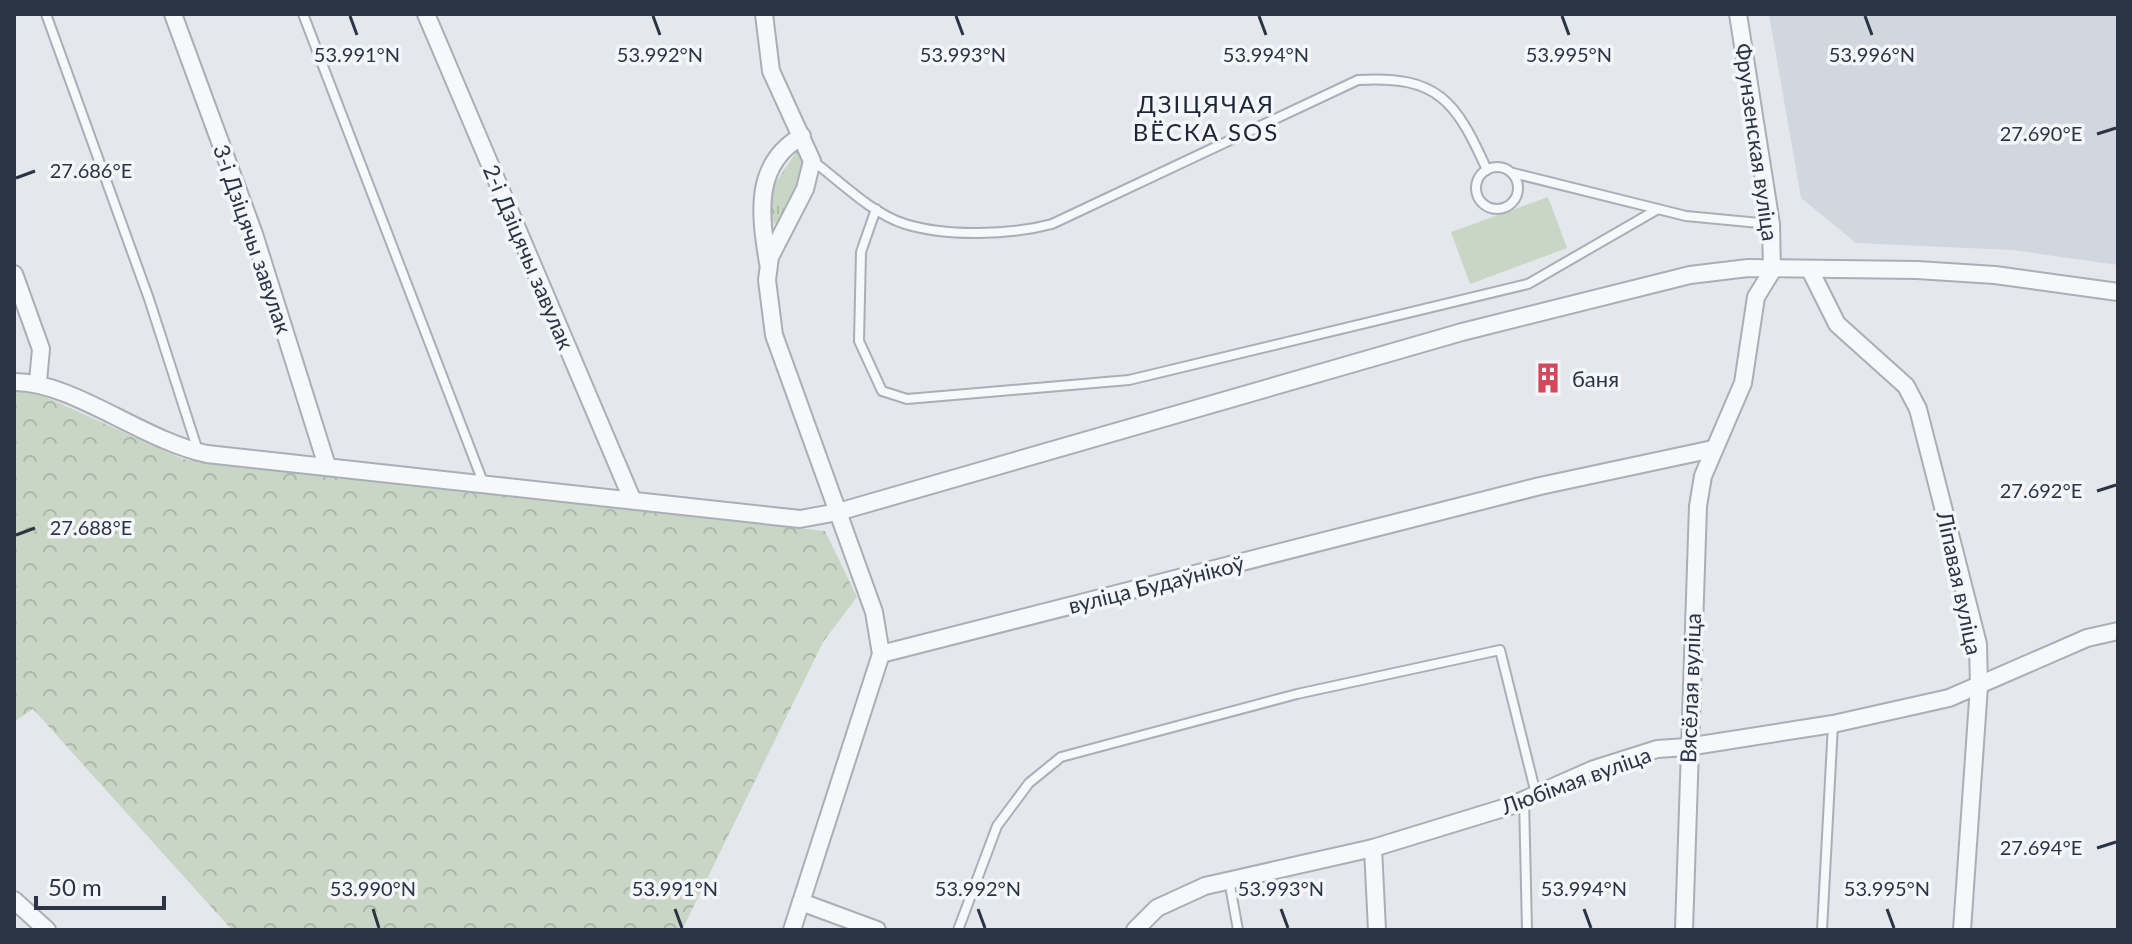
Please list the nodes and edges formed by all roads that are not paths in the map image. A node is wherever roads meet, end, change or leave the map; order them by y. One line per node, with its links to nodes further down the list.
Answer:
1 (46, 14): 22 (lane)
2 (173, 14): 23 (street, 3-і Дзіцячы завулак)
3 (303, 14): 24 (lane)
4 (426, 14): 25 (street, 2-і Дзіцячы завулак)
5 (764, 14): 7 (street)
6 (1738, 14): 13 (street, Фрунзенская вуліца)
7 (802, 136): 8 (street); 14 (street)
8 (812, 161): 11 (lane); 14 (street)
9 (1487, 170): 10 (lane); 10 (lane); 11 (lane)
10 (1513, 173): 12 (lane)
11 (876, 209): 12 (lane)
12 (1658, 209): 13 (lane)
13 (1771, 224): 16 (street, Фрунзенская вуліца)
14 (768, 268): 26 (street)
15 (1810, 270): 16 (street); 18 (street); 29 (street, Ліпавая вуліца)
16 (1772, 271): 21 (street, Вясёлая вуліца); 26 (street)
17 (14, 274): 19 (street)
18 (2118, 292)
19 (38, 381): 20 (street); 22 (street)
20 (14, 382)
21 (1713, 449): 28 (street, вуліца Будаўнікоў); 31 (street, Вясёлая вуліца)
22 (198, 452): 23 (street)
23 (327, 466): 24 (street)
24 (483, 482): 25 (street)
25 (632, 499): 26 (street)
26 (838, 512): 28 (street)
27 (2118, 631): 29 (street, Любімая вуліца)
28 (881, 654): 36 (street)
29 (1979, 686): 30 (street, Любімая вуліца); 47 (street, Ліпавая вуліца)
30 (1833, 724): 31 (street, Любімая вуліца); 46 (lane)
31 (1687, 747): 32 (street, Любімая вуліца); 45 (street, Вясёлая вуліца)
32 (1530, 797): 33 (street, Любімая вуліца); 40 (lane); 44 (lane)
33 (1373, 848): 34 (street, Любімая вуліца); 43 (street)
34 (1228, 879): 41 (street, Любімая вуліца); 42 (lane)
35 (14, 900): 37 (street)
36 (801, 902): 38 (street); 39 (street)
37 (47, 930)
38 (792, 930)
39 (877, 930)
40 (958, 930)
41 (1135, 930)
42 (1238, 930)
43 (1377, 930)
44 (1527, 930)
45 (1684, 930)
46 (1822, 930)
47 (1962, 930)

